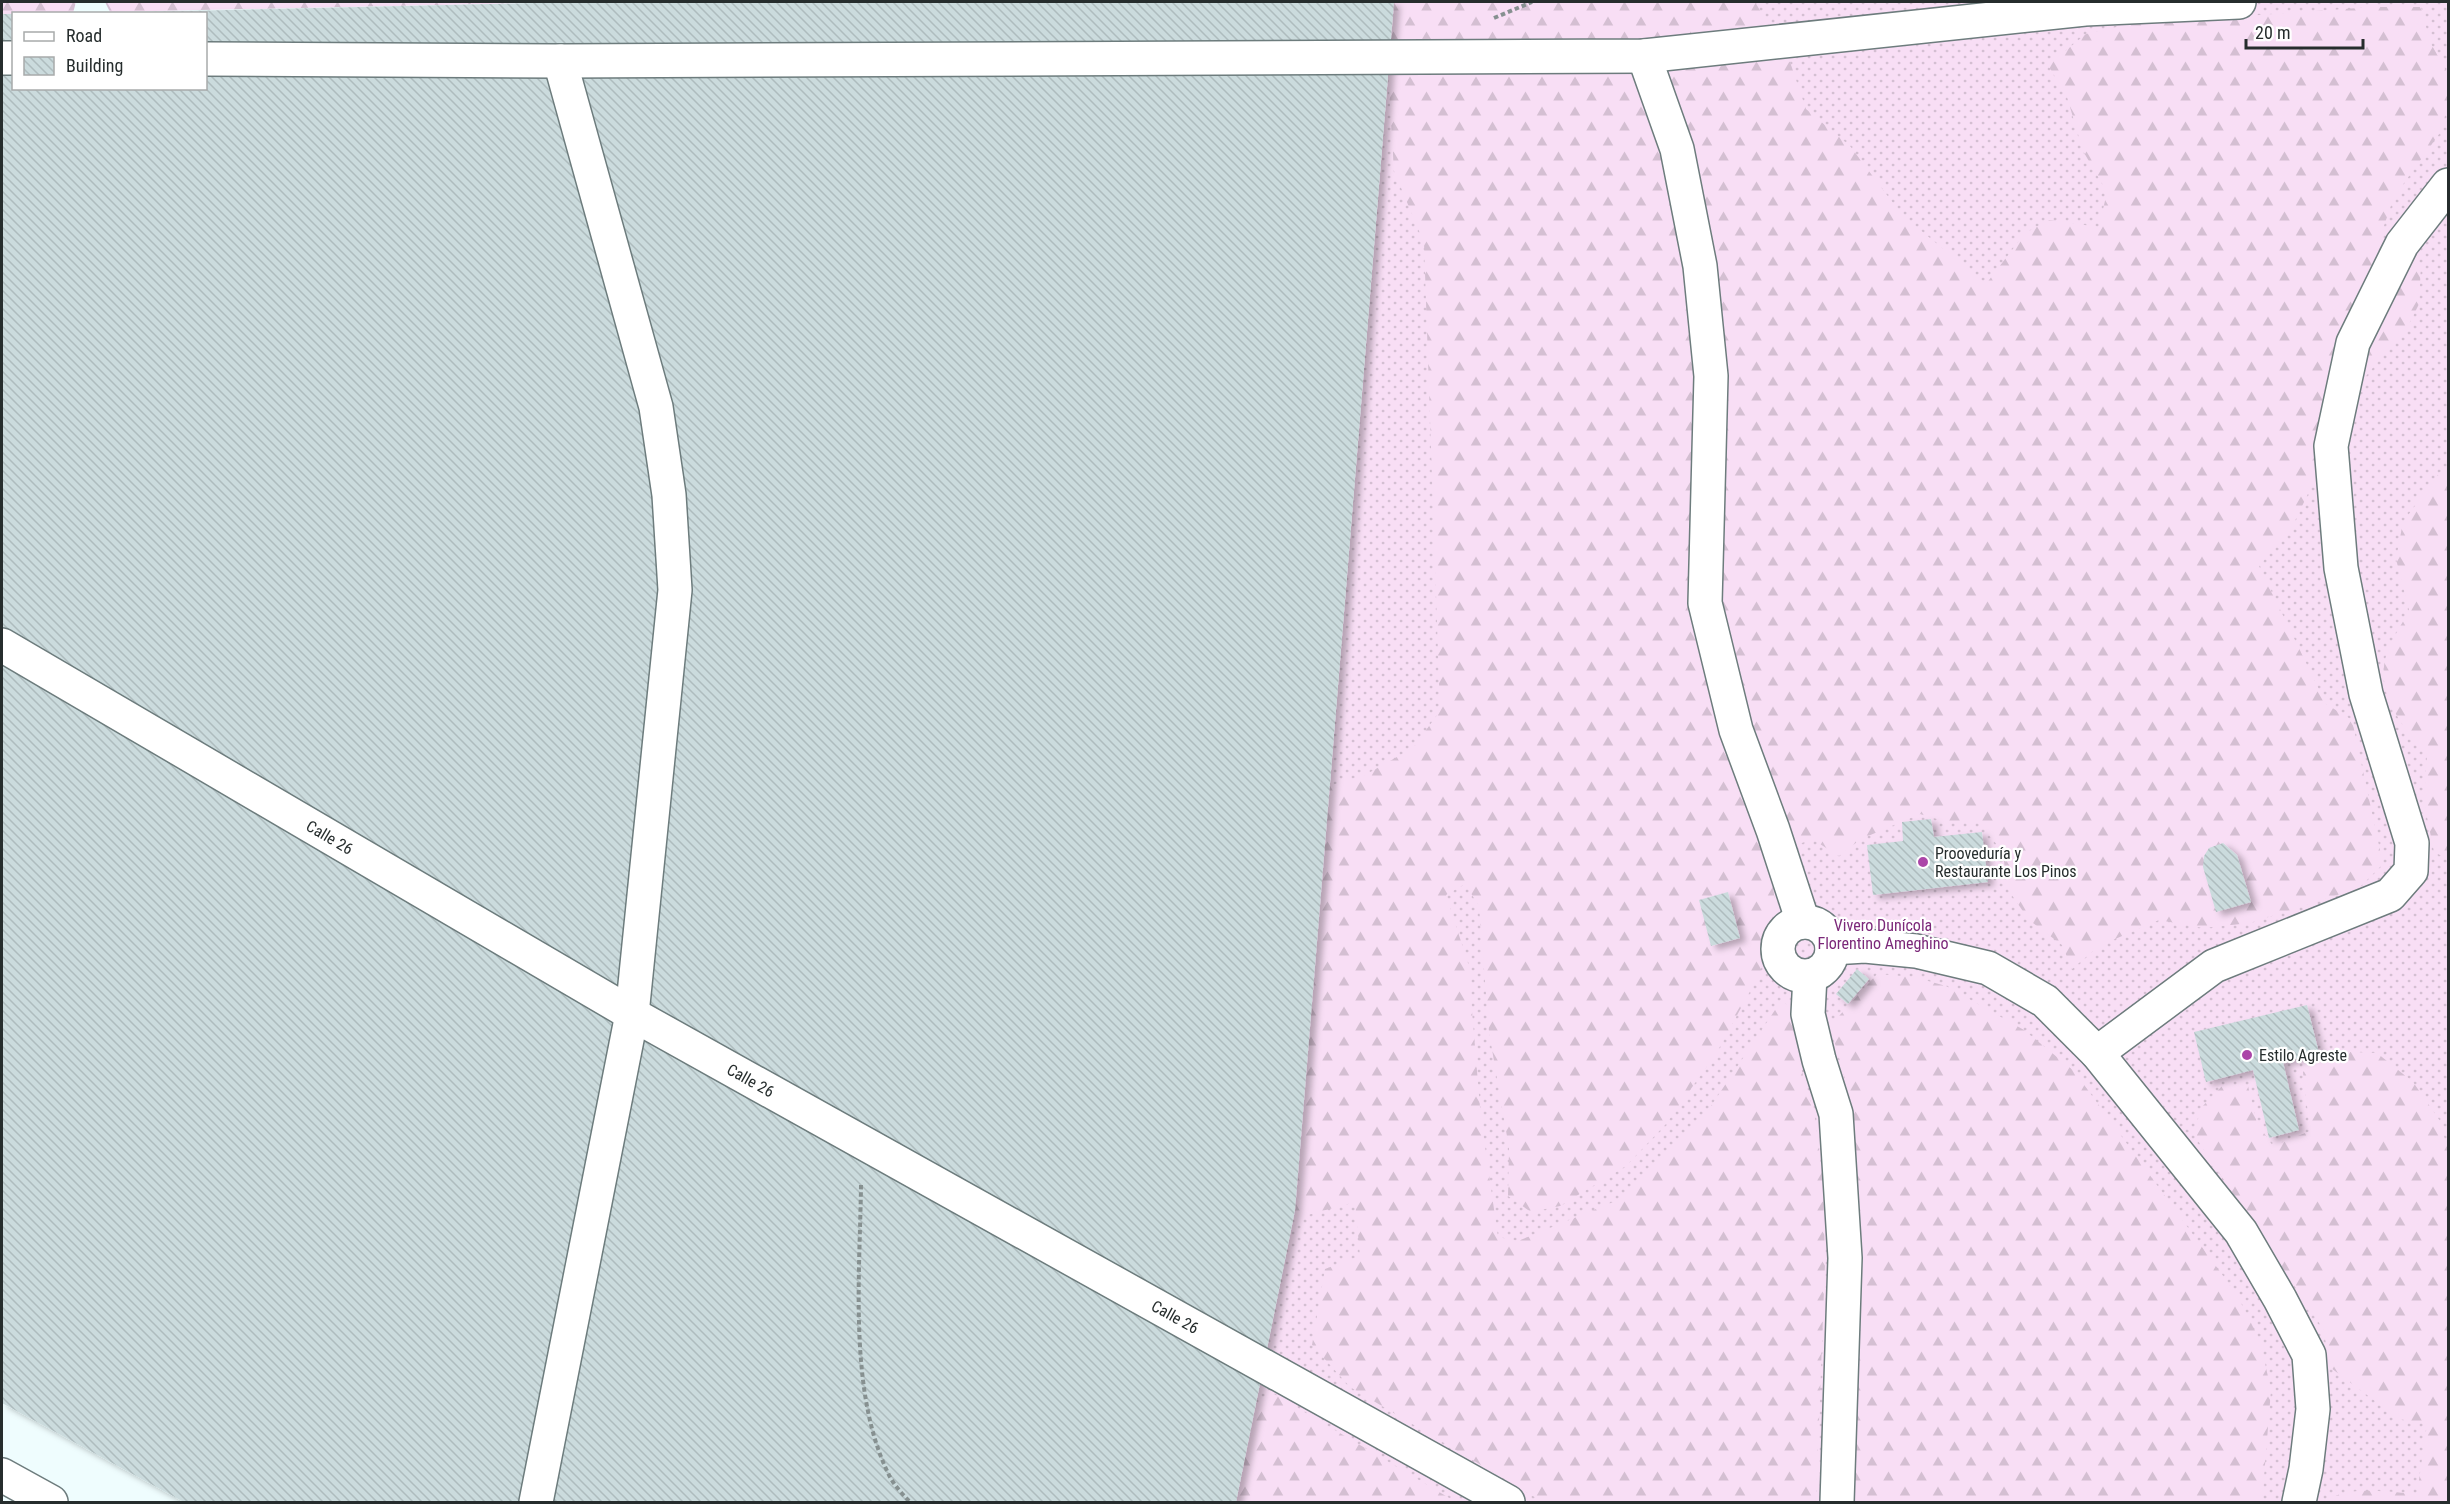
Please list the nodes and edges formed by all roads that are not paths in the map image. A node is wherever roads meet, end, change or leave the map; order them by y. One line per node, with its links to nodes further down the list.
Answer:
1 (2239, 2): 2 (street)
2 (1644, 56): 4 (street); 7 (street)
3 (207, 59): 4 (street)
4 (560, 61): 10 (street)
5 (2448, 185): 11 (street)
6 (2, 645): 10 (street, Calle 26)
7 (1803, 922): 8 (street); 9 (street)
8 (1832, 948): 9 (street); 11 (street)
9 (1810, 976): 16 (street)
10 (632, 1014): 14 (street); 15 (street, Calle 26)
11 (2097, 1053): 17 (street)
12 (2, 1475): 13 (street)
13 (51, 1503)
14 (536, 1503)
15 (1508, 1503)
16 (1837, 1503)
17 (2299, 1503)

